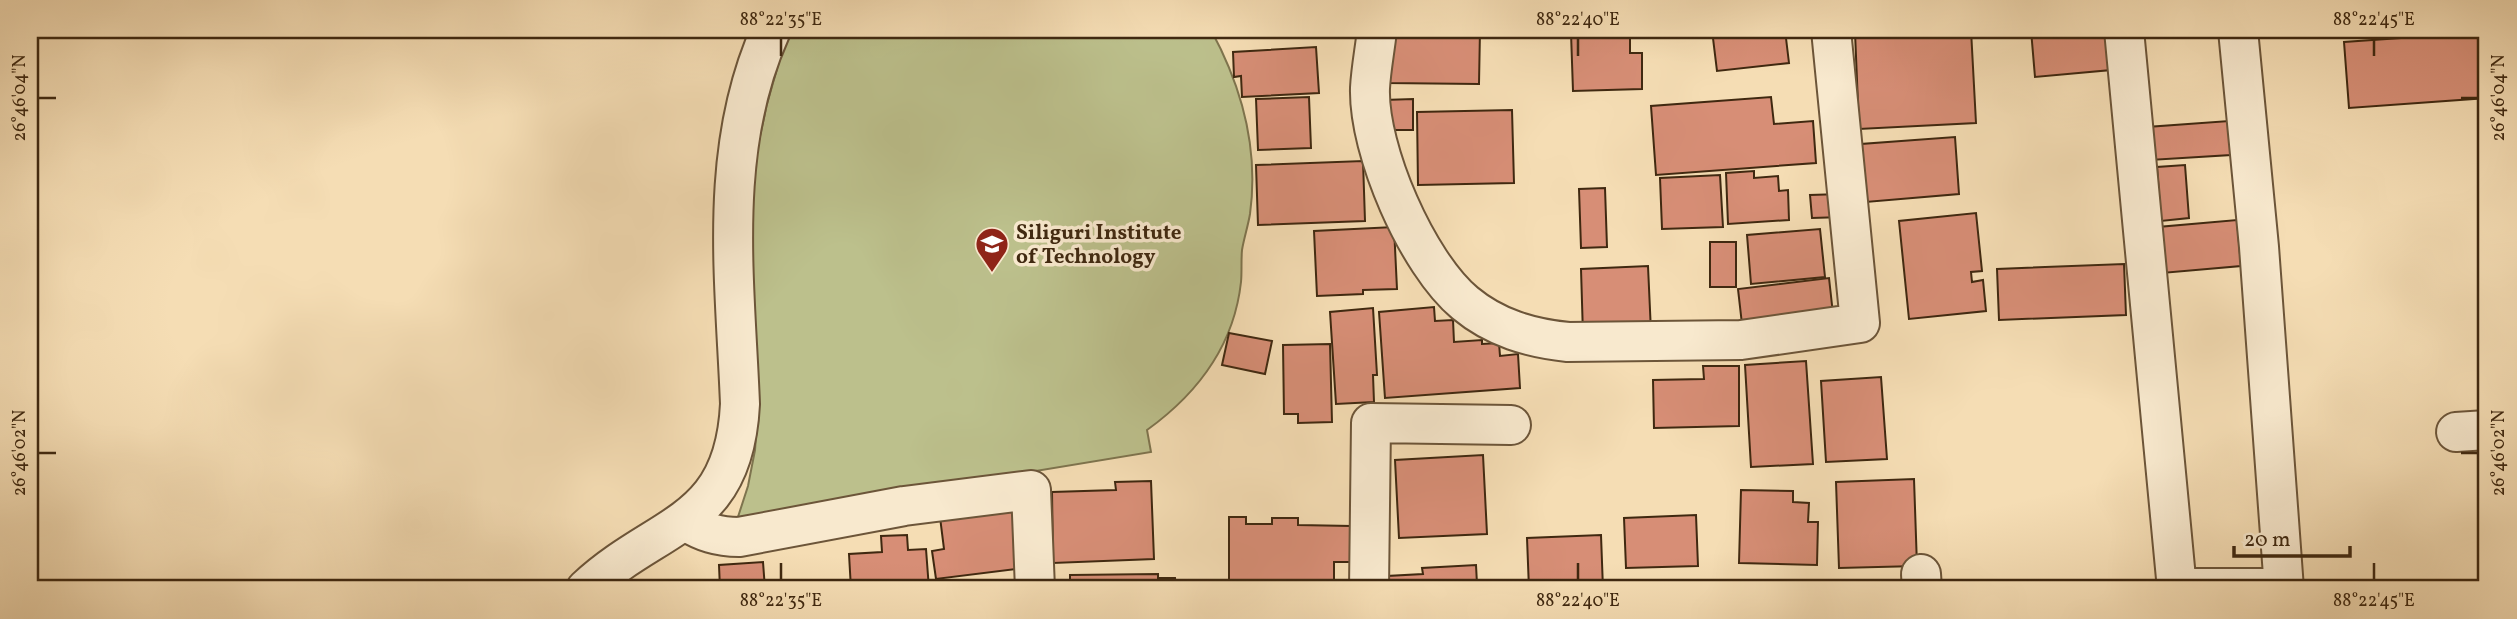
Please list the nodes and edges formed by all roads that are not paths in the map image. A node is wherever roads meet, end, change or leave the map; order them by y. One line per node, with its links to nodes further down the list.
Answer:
1 (771, 30): 7 (street)
2 (1377, 30): 3 (street)
3 (1831, 30)
4 (2124, 30): 11 (street)
5 (2238, 30): 12 (street)
6 (1511, 425): 10 (street)
7 (685, 521): 8 (street); 9 (street)
8 (586, 589)
9 (1035, 589)
10 (1369, 589)
11 (2177, 589): 12 (street)
12 (2284, 589)

